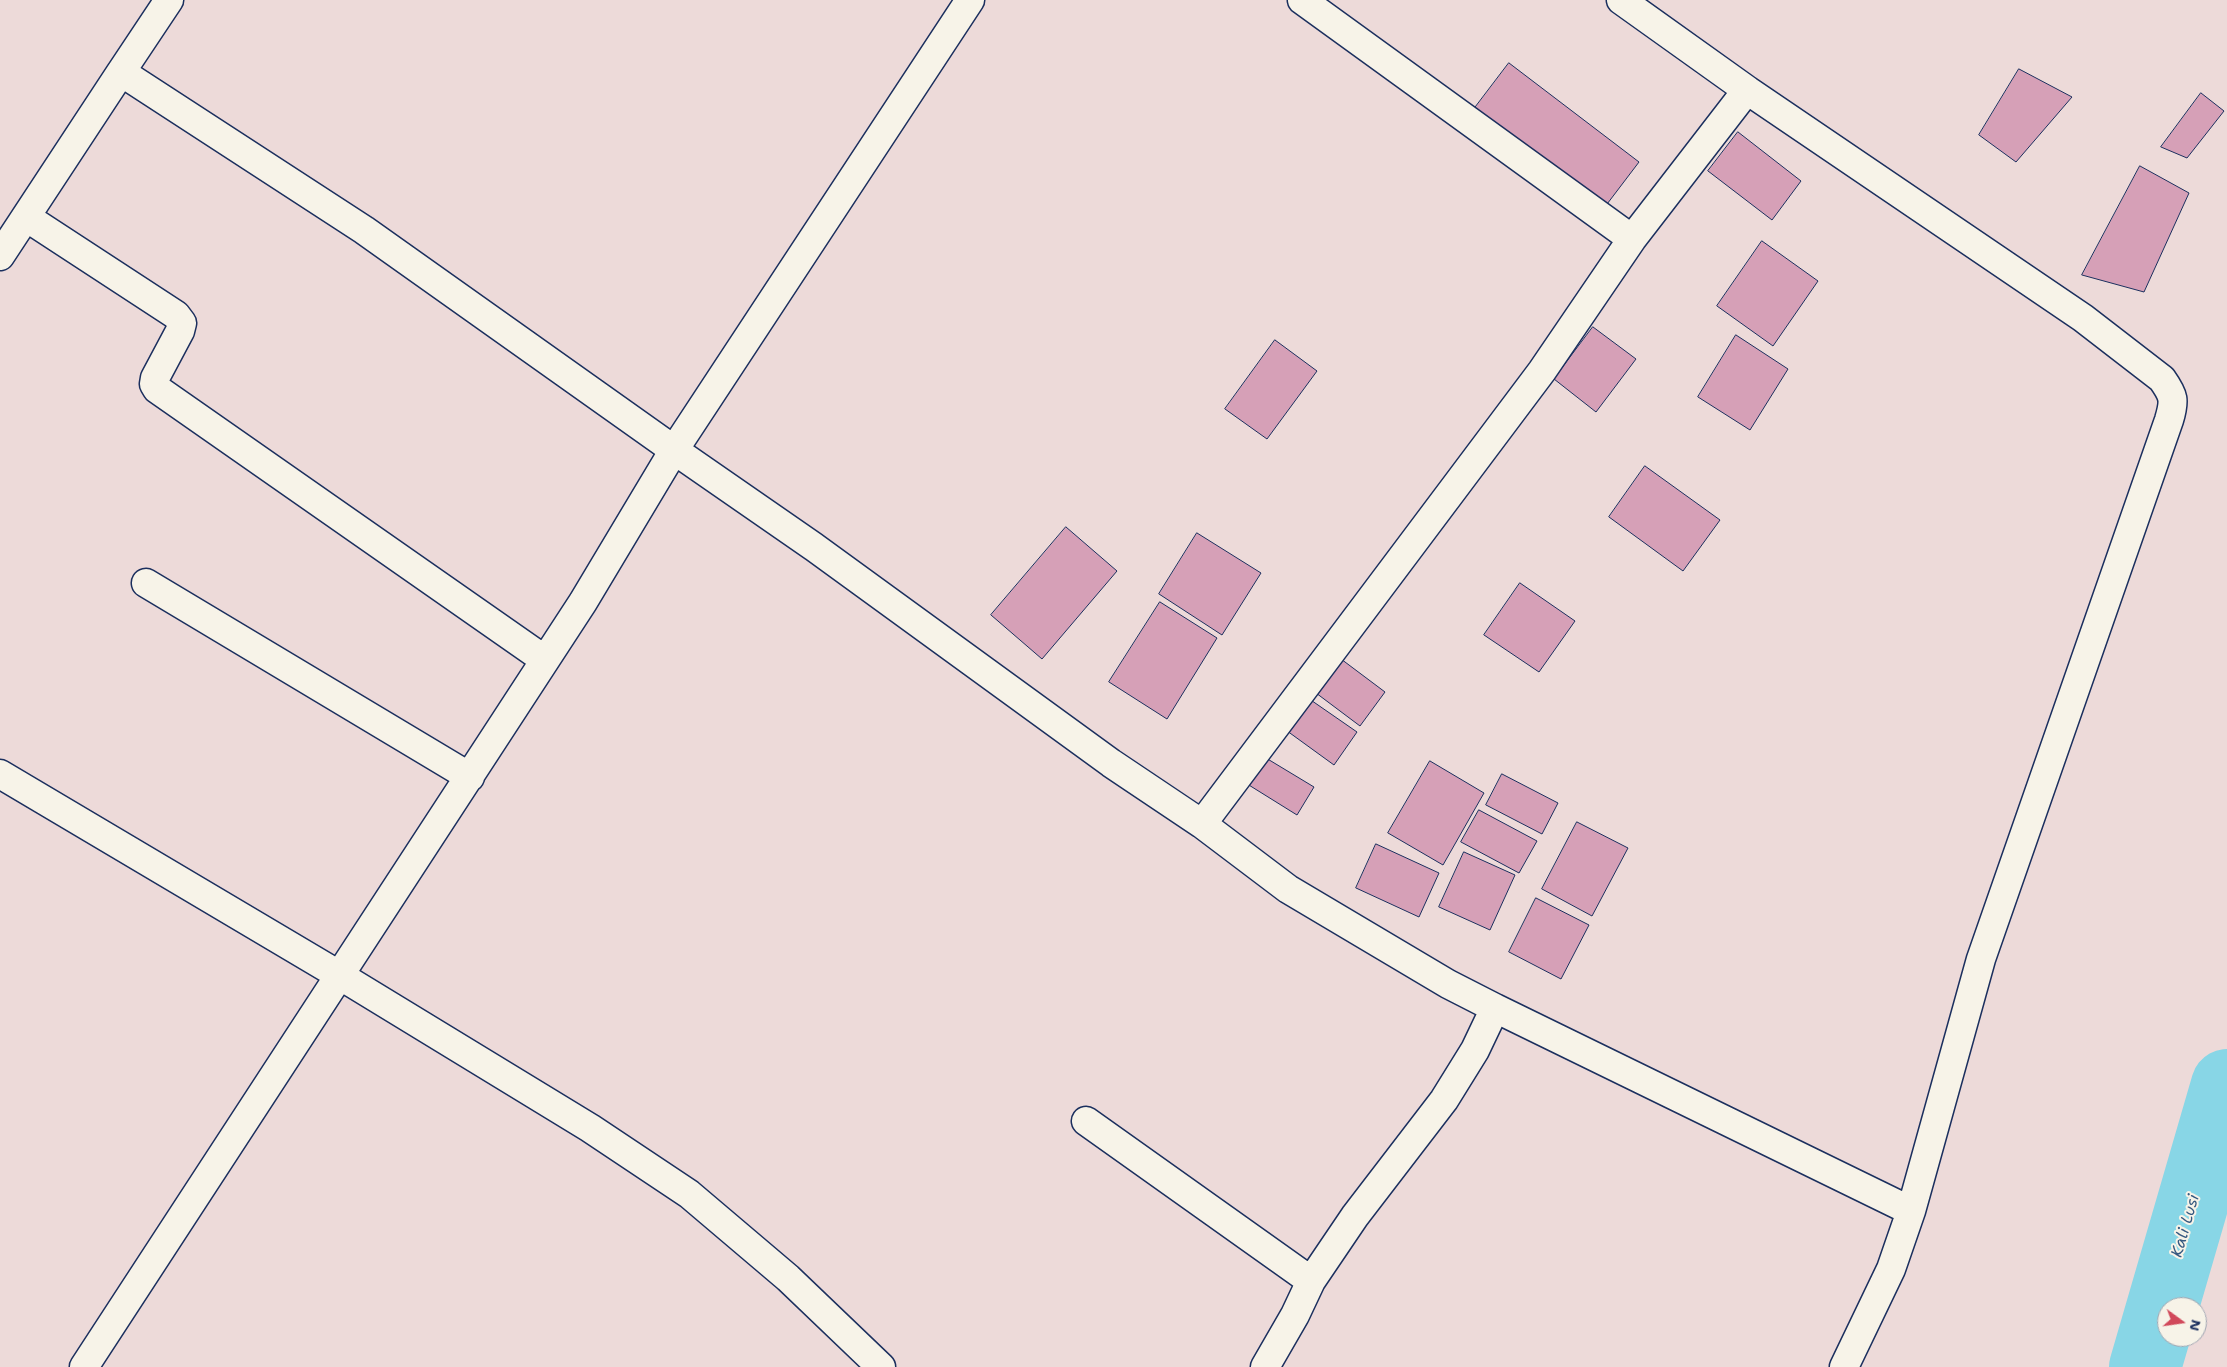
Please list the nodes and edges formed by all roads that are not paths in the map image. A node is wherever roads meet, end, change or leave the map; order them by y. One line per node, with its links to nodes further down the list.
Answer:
1 (169, 0): 5 (street)
2 (970, 0): 10 (street)
3 (1302, 0): 8 (street)
4 (1621, 0): 6 (street)
5 (121, 72): 7 (street); 10 (street)
6 (1747, 90): 8 (street); 19 (street)
7 (26, 217): 9 (street); 12 (street)
8 (1632, 239): 15 (street)
9 (0, 256)
10 (674, 450): 12 (street); 15 (street)
11 (146, 583): 14 (street)
12 (546, 660): 14 (street)
13 (0, 774): 16 (street)
14 (470, 777): 16 (street)
15 (1202, 824): 17 (street)
16 (340, 975): 21 (street); 22 (street)
17 (1495, 1008): 19 (street); 20 (street)
18 (1086, 1121): 20 (street)
19 (1912, 1211): 24 (street)
20 (1311, 1281): 23 (street)
21 (84, 1367)
22 (881, 1367)
23 (1265, 1367)
24 (1844, 1367)

